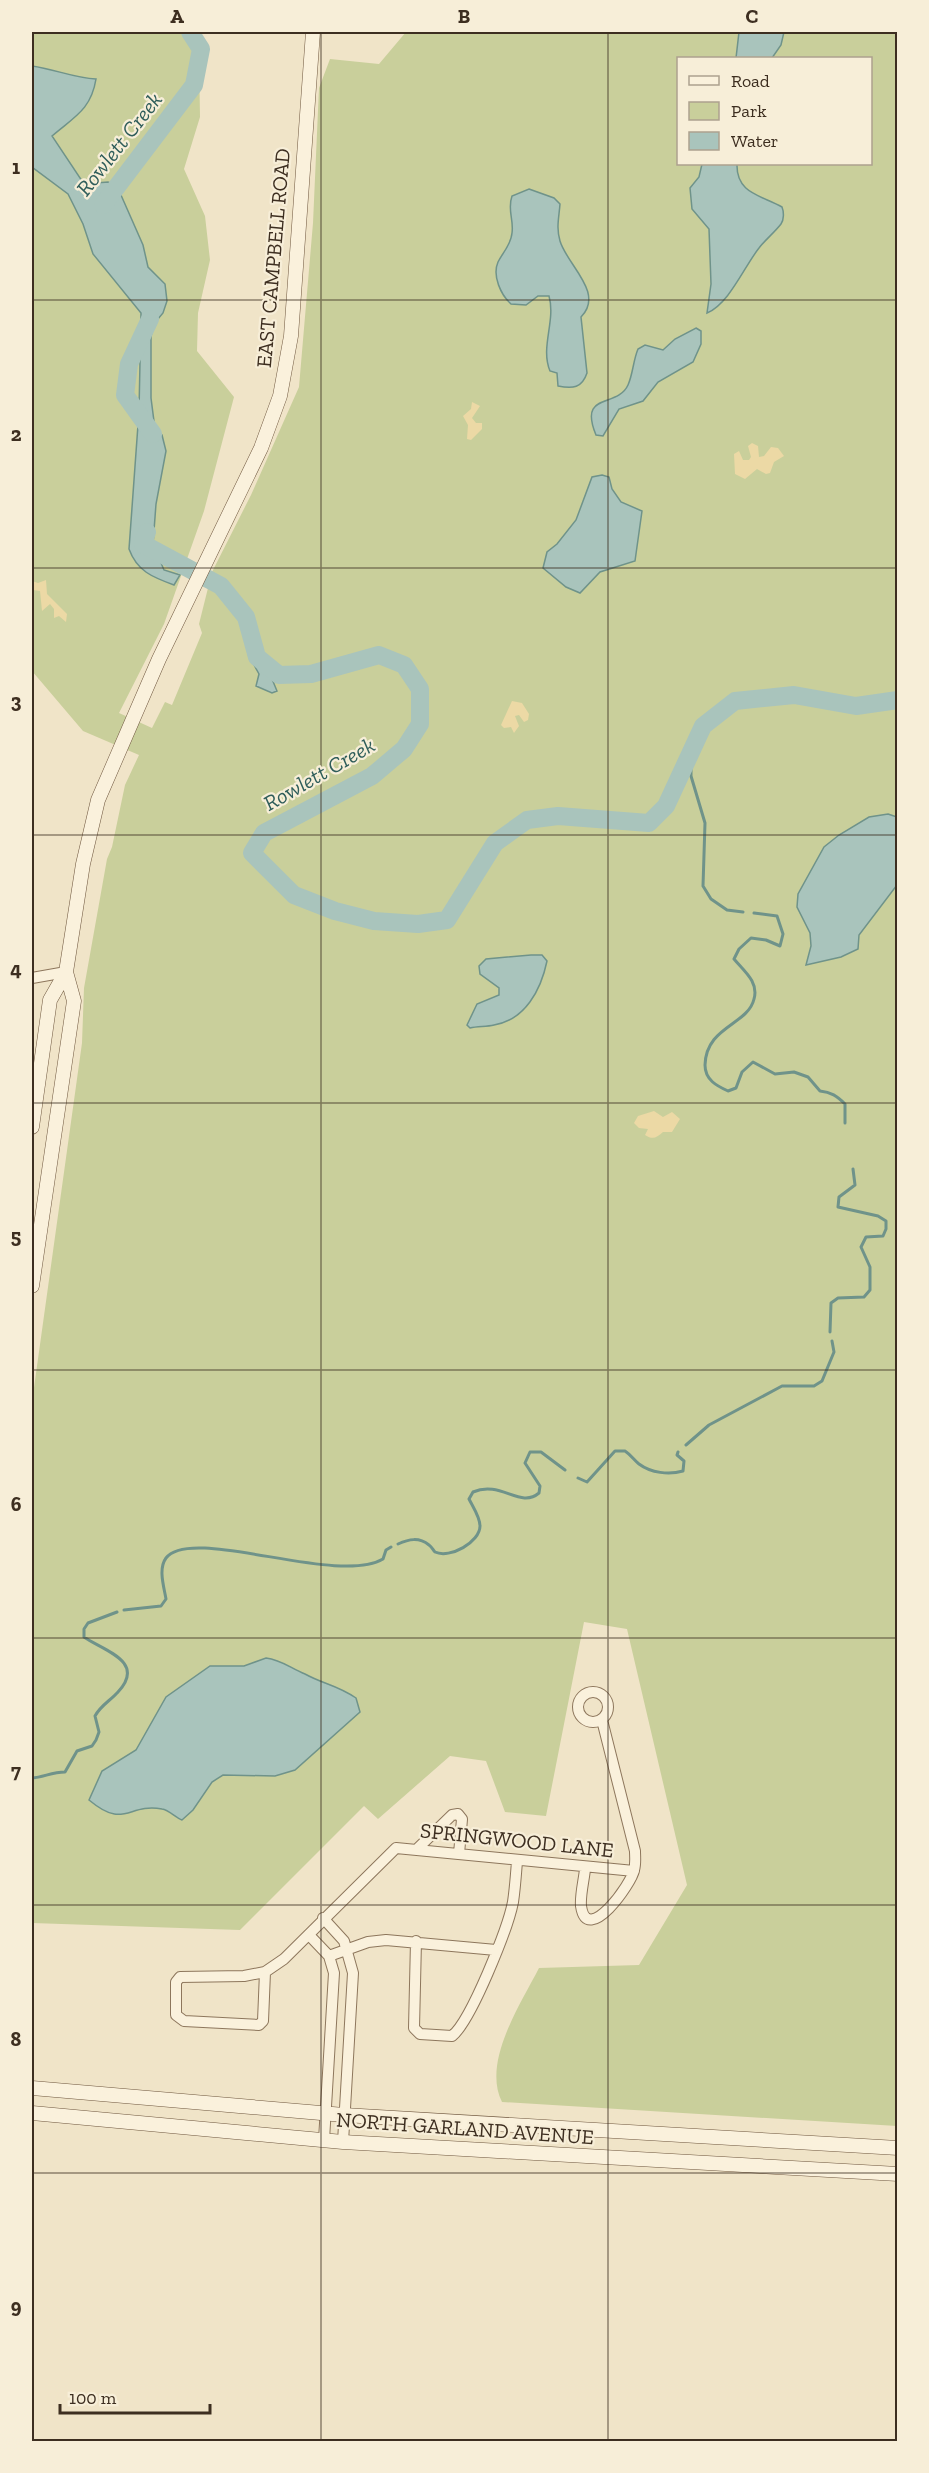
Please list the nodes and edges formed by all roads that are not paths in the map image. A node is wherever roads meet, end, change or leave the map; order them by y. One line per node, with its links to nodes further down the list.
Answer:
1 (313, 32): 2 (main road, EAST CAMPBELL ROAD)
2 (66, 972): 3 (street); 4 (main road); 5 (main road)
3 (32, 978)
4 (32, 1127)
5 (32, 1287)
6 (602, 1720): 11 (street)
7 (417, 1849): 8 (street, SPRINGWOOD LANE); 8 (street); 12 (street, SPRINGWOOD LANE)
8 (459, 1854): 9 (street, SPRINGWOOD LANE)
9 (517, 1861): 10 (street, SPRINGWOOD LANE); 16 (street)
10 (585, 1869): 11 (street, SPRINGWOOD LANE); 11 (street)
11 (634, 1871)
12 (323, 1918): 13 (street, SPRINGWOOD LANE); 15 (street)
13 (309, 1935): 17 (street); 18 (street, SPRINGWOOD LANE)
14 (416, 1941): 15 (street); 16 (street); 16 (street)
15 (348, 1948): 17 (street); 22 (street)
16 (496, 1950)
17 (329, 1956): 21 (street)
18 (265, 1972): 18 (street, SPRINGWOOD LANE)
19 (32, 2088): 21 (main road, NORTH GARLAND AVENUE)
20 (32, 2113): 23 (main road, NORTH GARLAND AVENUE)
21 (325, 2113): 22 (main road, NORTH GARLAND AVENUE); 23 (street)
22 (344, 2115): 24 (street); 25 (main road, NORTH GARLAND AVENUE)
23 (324, 2140): 24 (main road, NORTH GARLAND AVENUE)
24 (343, 2142): 26 (main road, NORTH GARLAND AVENUE)
25 (897, 2148)
26 (897, 2174)

